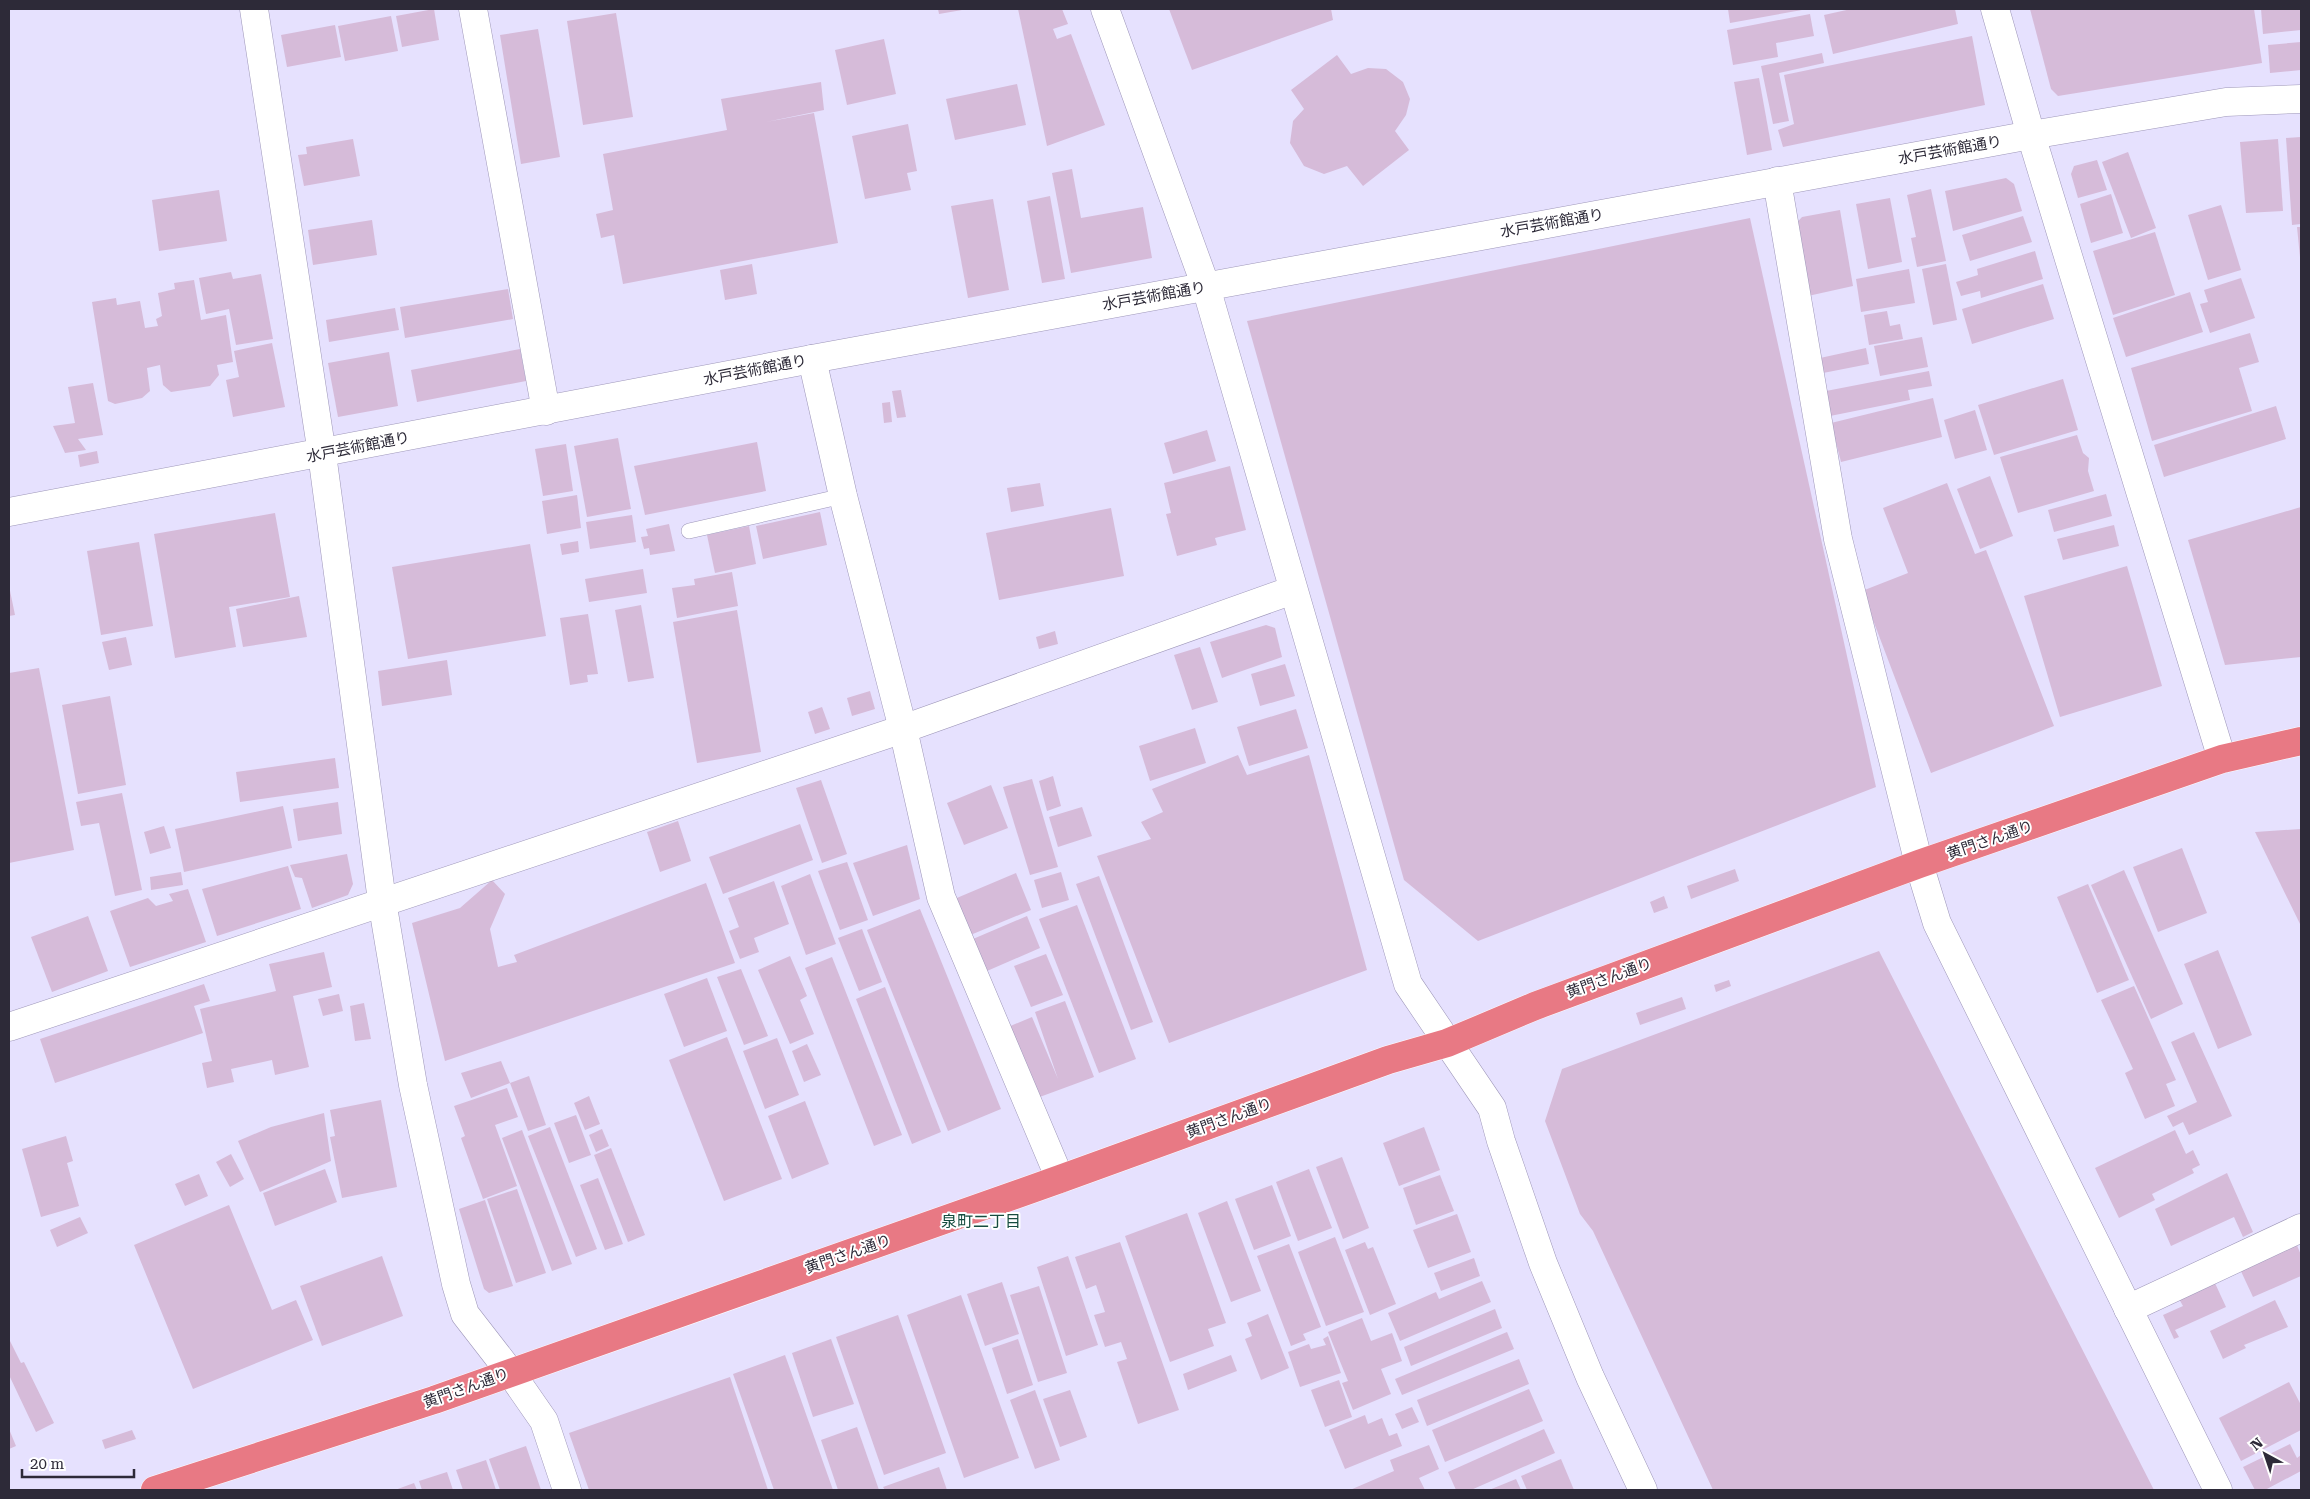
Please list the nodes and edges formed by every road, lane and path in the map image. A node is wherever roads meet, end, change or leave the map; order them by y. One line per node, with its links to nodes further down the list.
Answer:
1 (254, 9): 11 (street)
2 (474, 9): 10 (street)
3 (1105, 9): 8 (street)
4 (1995, 9): 6 (street)
5 (2301, 99): 6 (street, 水戸芸術館通り)
6 (2031, 135): 7 (street, 水戸芸術館通り); 18 (street)
7 (1777, 181): 8 (street, 水戸芸術館通り); 19 (street)
8 (1206, 287): 9 (street, 水戸芸術館通り); 15 (street)
9 (812, 359): 10 (street, 水戸芸術館通り); 12 (street)
10 (546, 411): 11 (street, 水戸芸術館通り)
11 (322, 454): 13 (street, 水戸芸術館通り); 20 (street)
12 (843, 496): 14 (lane); 16 (street)
13 (9, 512)
14 (689, 531)
15 (1293, 590): 16 (street); 22 (street)
16 (903, 728): 20 (street); 23 (street)
17 (2301, 741): 18 (highway, 黄門さん通り)
18 (2222, 759): 19 (highway, 黄門さん通り)
19 (1919, 864): 22 (highway, 黄門さん通り); 25 (street)
20 (382, 901): 21 (street); 26 (street)
21 (9, 1027)
22 (1448, 1043): 23 (highway, 黄門さん通り); 29 (street)
23 (1060, 1179): 26 (highway, 黄門さん通り)
24 (2301, 1228): 25 (street)
25 (2128, 1310): 30 (street)
26 (510, 1372): 27 (highway, 黄門さん通り); 28 (street)
27 (155, 1490)
28 (567, 1490)
29 (1643, 1490)
30 (2218, 1490)

